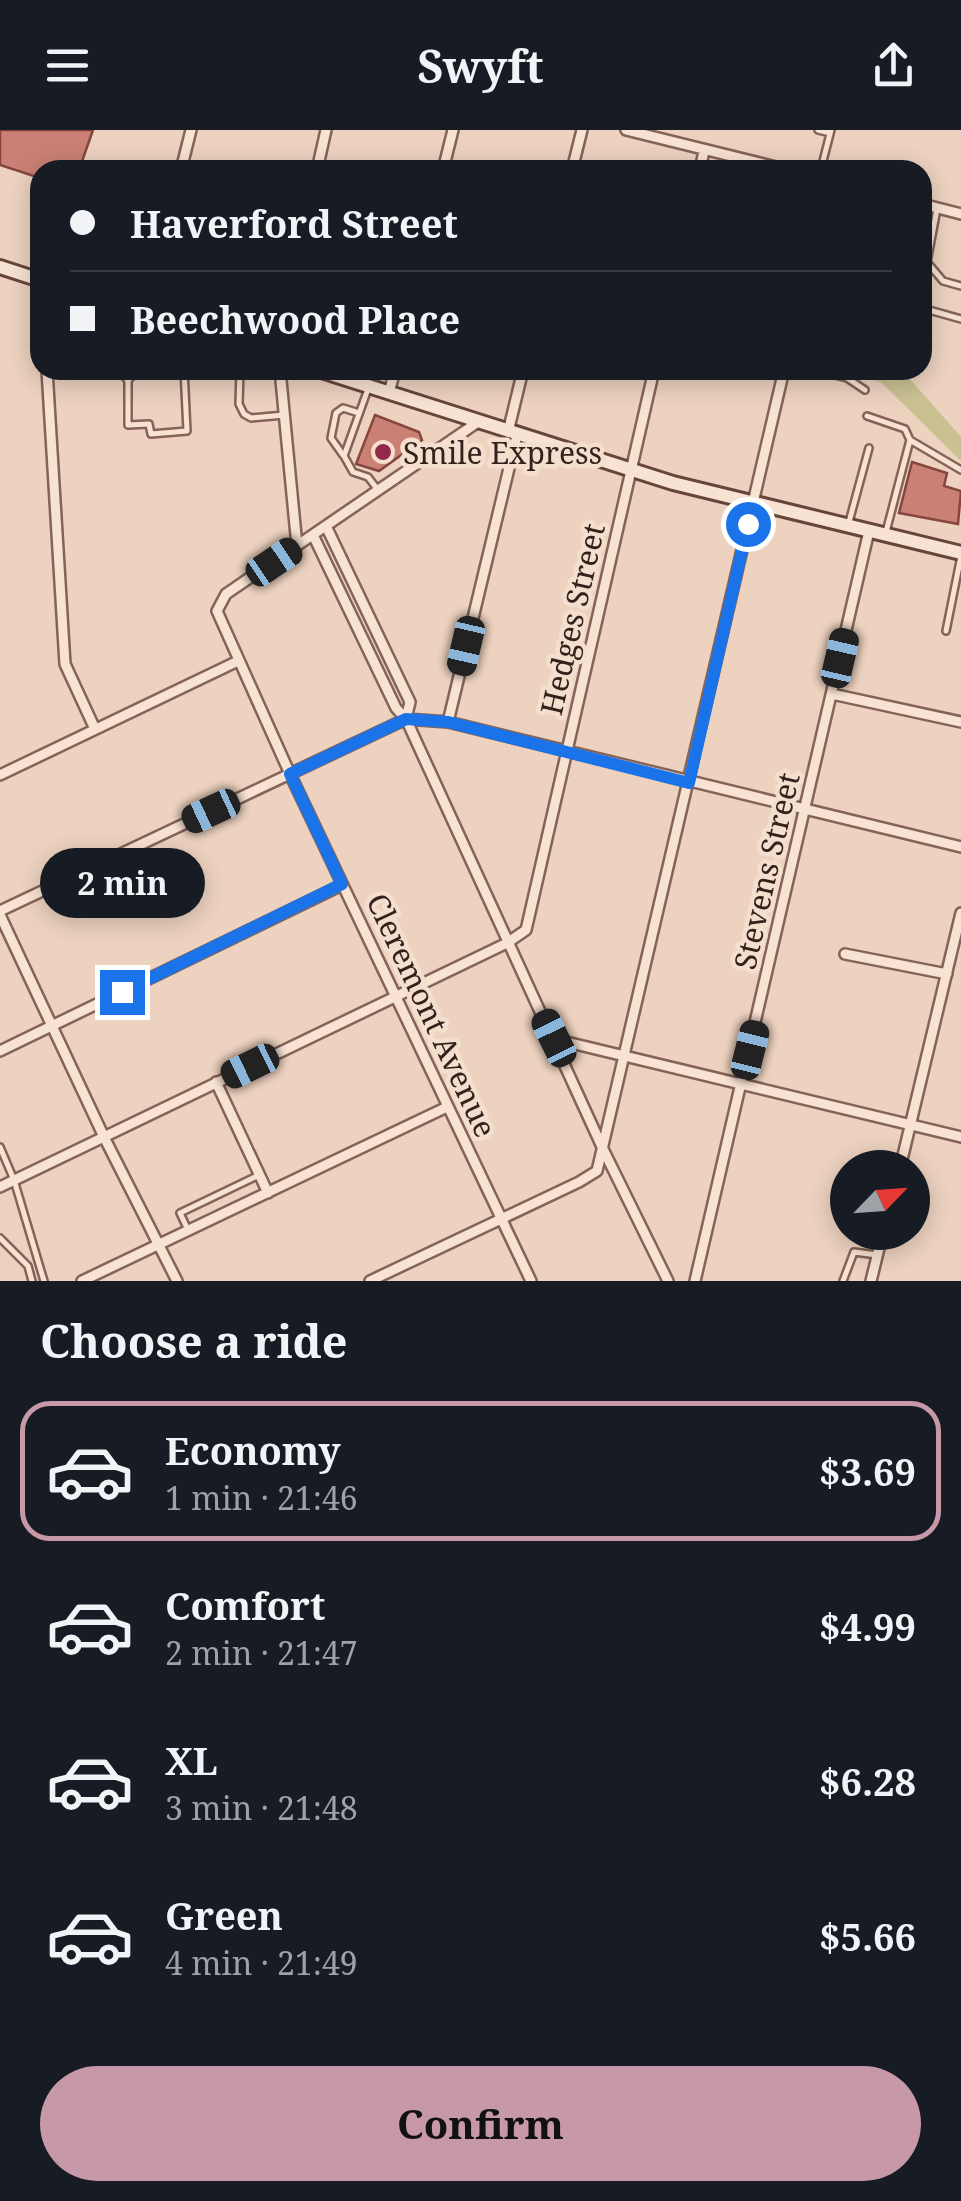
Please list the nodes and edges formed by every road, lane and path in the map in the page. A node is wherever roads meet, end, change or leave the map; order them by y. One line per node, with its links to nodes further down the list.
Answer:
1 (190, 130): 11 (street)
2 (326, 130): 12 (street)
3 (453, 130): 13 (street)
4 (582, 130): 14 (street)
5 (626, 130): 9 (street)
6 (678, 130): 9 (lane)
7 (818, 130): 8 (lane)
8 (831, 132): 17 (lane)
9 (677, 144): 10 (street)
10 (704, 150): 15 (street); 16 (street)
11 (183, 160)
12 (318, 160)
13 (446, 160)
14 (574, 160)
15 (702, 160)
16 (746, 160)
17 (823, 160)
18 (932, 207): 19 (street)
19 (937, 209): 20 (street); 21 (lane)
20 (961, 214)
21 (932, 236)
22 (0, 267): 24 (main road)
23 (932, 268): 25 (lane)
24 (30, 277)
25 (961, 286)
26 (932, 311): 27 (lane)
27 (961, 318)
28 (47, 380): 67 (street)
29 (184, 380): 38 (lane)
30 (240, 380): 43 (lane)
31 (281, 380): 43 (street)
32 (349, 380): 39 (main road)
33 (392, 380): 41 (street)
34 (522, 380): 46 (street)
35 (652, 380): 51 (street, Hedges Street)
36 (782, 380): 53 (street)
37 (850, 380): 40 (lane)
38 (128, 381)
39 (368, 386): 41 (main road); 42 (lane)
40 (866, 390)
41 (389, 393): 45 (main road)
42 (359, 413): 49 (lane); 49 (lane)
43 (284, 414): 59 (street)
44 (868, 416): 47 (lane)
45 (478, 422): 46 (main road); 52 (street)
46 (513, 433): 51 (main road); 65 (street)
47 (910, 440): 50 (lane); 58 (lane)
48 (869, 448): 55 (lane)
49 (344, 456): 52 (lane)
50 (961, 470)
51 (632, 471): 53 (main road); 68 (street, Hedges Street)
52 (378, 490): 54 (street)
53 (753, 503): 55 (main road); 71 (street)
54 (326, 526): 57 (street); 64 (street)
55 (848, 526): 56 (main road)
56 (870, 531): 58 (main road); 63 (street, Stevens Street)
57 (313, 535): 59 (street); 64 (street)
58 (886, 535): 60 (main road)
59 (297, 546): 62 (street, Cleremont Avenue)
60 (961, 554): 61 (lane)
61 (946, 631)
62 (238, 661): 67 (street); 69 (street, Cleremont Avenue)
63 (832, 694): 66 (street); 72 (street, Stevens Street)
64 (406, 719): 65 (street); 69 (street); 77 (street)
65 (448, 722): 68 (street)
66 (961, 722)
67 (94, 729): 70 (street)
68 (567, 753): 71 (street); 77 (street, Hedges Street)
69 (290, 774): 74 (street, Cleremont Avenue); 75 (street)
70 (0, 775)
71 (689, 783): 72 (street); 84 (street)
72 (807, 811): 73 (street); 86 (street, Stevens Street)
73 (961, 847)
74 (342, 884): 80 (street, Cleremont Avenue); 81 (street)
75 (0, 913): 81 (street)
76 (961, 913): 79 (street)
77 (507, 943): 80 (street); 82 (street)
78 (845, 954): 79 (street)
79 (946, 974): 88 (street)
80 (394, 996): 85 (street); 87 (street, Cleremont Avenue)
81 (52, 1026): 83 (street); 89 (street)
82 (554, 1038): 84 (street); 91 (street)
83 (0, 1051)
84 (621, 1056): 86 (street); 91 (street)
85 (216, 1082): 89 (street); 94 (street)
86 (742, 1084): 88 (street); 111 (street, Stevens Street)
87 (448, 1107): 97 (street); 98 (street, Cleremont Avenue)
88 (912, 1124): 90 (street); 92 (street)
89 (104, 1137): 95 (street); 101 (street)
90 (961, 1137)
91 (603, 1149): 98 (street); 110 (street)
92 (905, 1150)
93 (1, 1152): 95 (lane)
94 (259, 1174): 97 (street); 99 (lane)
95 (14, 1180): 96 (street); 105 (lane)
96 (0, 1187)
97 (268, 1193): 99 (street)
98 (502, 1220): 108 (street); 109 (street, Cleremont Avenue)
99 (188, 1230): 101 (street)
100 (0, 1238): 104 (lane)
101 (159, 1243): 106 (street); 107 (street)
102 (878, 1250): 103 (street)
103 (877, 1255): 112 (lane); 113 (street)
104 (32, 1281)
105 (44, 1281)
106 (82, 1281)
107 (177, 1281)
108 (370, 1281)
109 (531, 1281)
110 (668, 1281)
111 (695, 1281)
112 (844, 1281)
113 (870, 1281)

